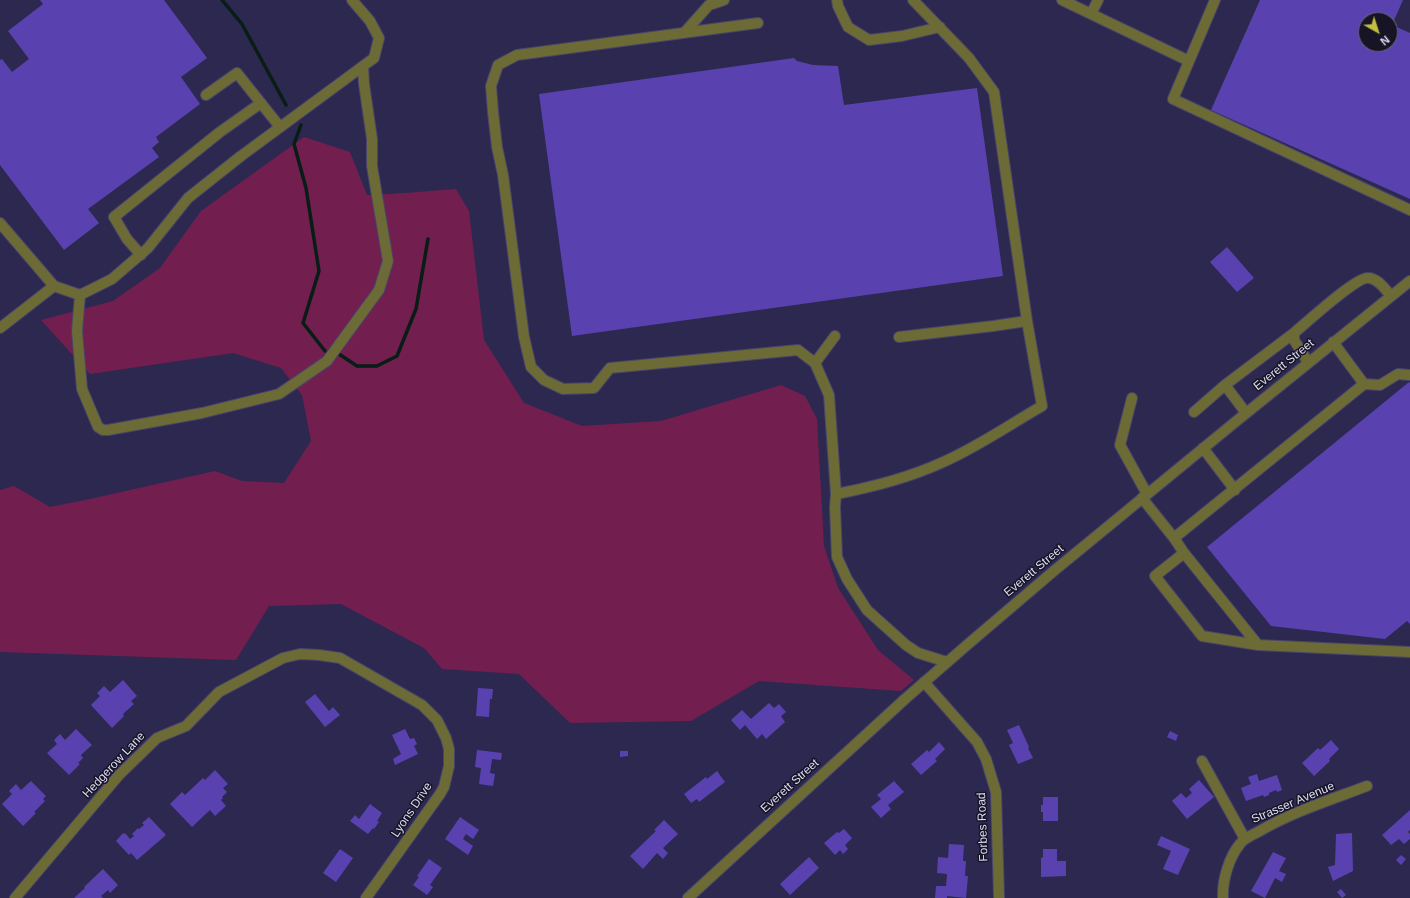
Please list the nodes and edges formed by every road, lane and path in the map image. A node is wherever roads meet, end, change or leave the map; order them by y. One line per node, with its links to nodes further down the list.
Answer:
1 (352, 0): 13 (street)
2 (724, 0): 11 (street)
3 (837, 0): 10 (street)
4 (913, 0): 10 (street)
5 (1062, 0): 8 (street)
6 (1098, 0): 8 (street)
7 (1215, 0): 12 (street)
8 (1091, 14): 12 (street)
9 (758, 23): 11 (street)
10 (940, 28): 24 (street)
11 (684, 33): 31 (street)
12 (1189, 61): 17 (street)
13 (363, 66): 16 (street); 22 (street)
14 (206, 95): 15 (street)
15 (261, 103): 16 (street); 19 (street)
16 (280, 127): 19 (street)
17 (1410, 210)
18 (0, 223): 21 (street)
19 (141, 255): 22 (street)
20 (1410, 281): 23 (street, Everett Street)
21 (54, 286): 22 (street); 25 (street)
22 (80, 295)
23 (1390, 296): 26 (street); 29 (street, Everett Street)
24 (1027, 321): 28 (street); 40 (street)
25 (0, 328)
26 (1294, 333): 30 (street); 34 (street)
27 (835, 336): 31 (street)
28 (899, 337)
29 (1333, 342): 30 (street, Everett Street); 33 (street)
30 (1308, 362): 37 (street, Everett Street)
31 (815, 363): 40 (street)
32 (1410, 375): 33 (street)
33 (1364, 384): 39 (street)
34 (1225, 386): 36 (street); 37 (street)
35 (1132, 398): 41 (street)
36 (1194, 412)
37 (1246, 413): 38 (street, Everett Street)
38 (1203, 448): 39 (street); 41 (street, Everett Street)
39 (1235, 490): 42 (street)
40 (836, 494): 46 (street)
41 (1145, 496): 42 (street); 46 (street, Everett Street)
42 (1174, 538): 43 (street)
43 (1184, 554): 44 (street); 44 (street)
44 (1258, 645): 45 (street)
45 (1410, 652)
46 (947, 662): 47 (street, Everett Street)
47 (924, 682): 54 (street, Everett Street); 55 (street, Forbes Road)
48 (406, 695): 52 (street, Hedgerow Lane); 53 (street, Lyons Drive)
49 (1202, 762): 51 (street)
50 (1367, 786): 51 (street, Strasser Avenue)
51 (1245, 839): 56 (street, Strasser Avenue)
52 (15, 898)
53 (366, 898)
54 (688, 898)
55 (998, 898)
56 (1223, 898)

